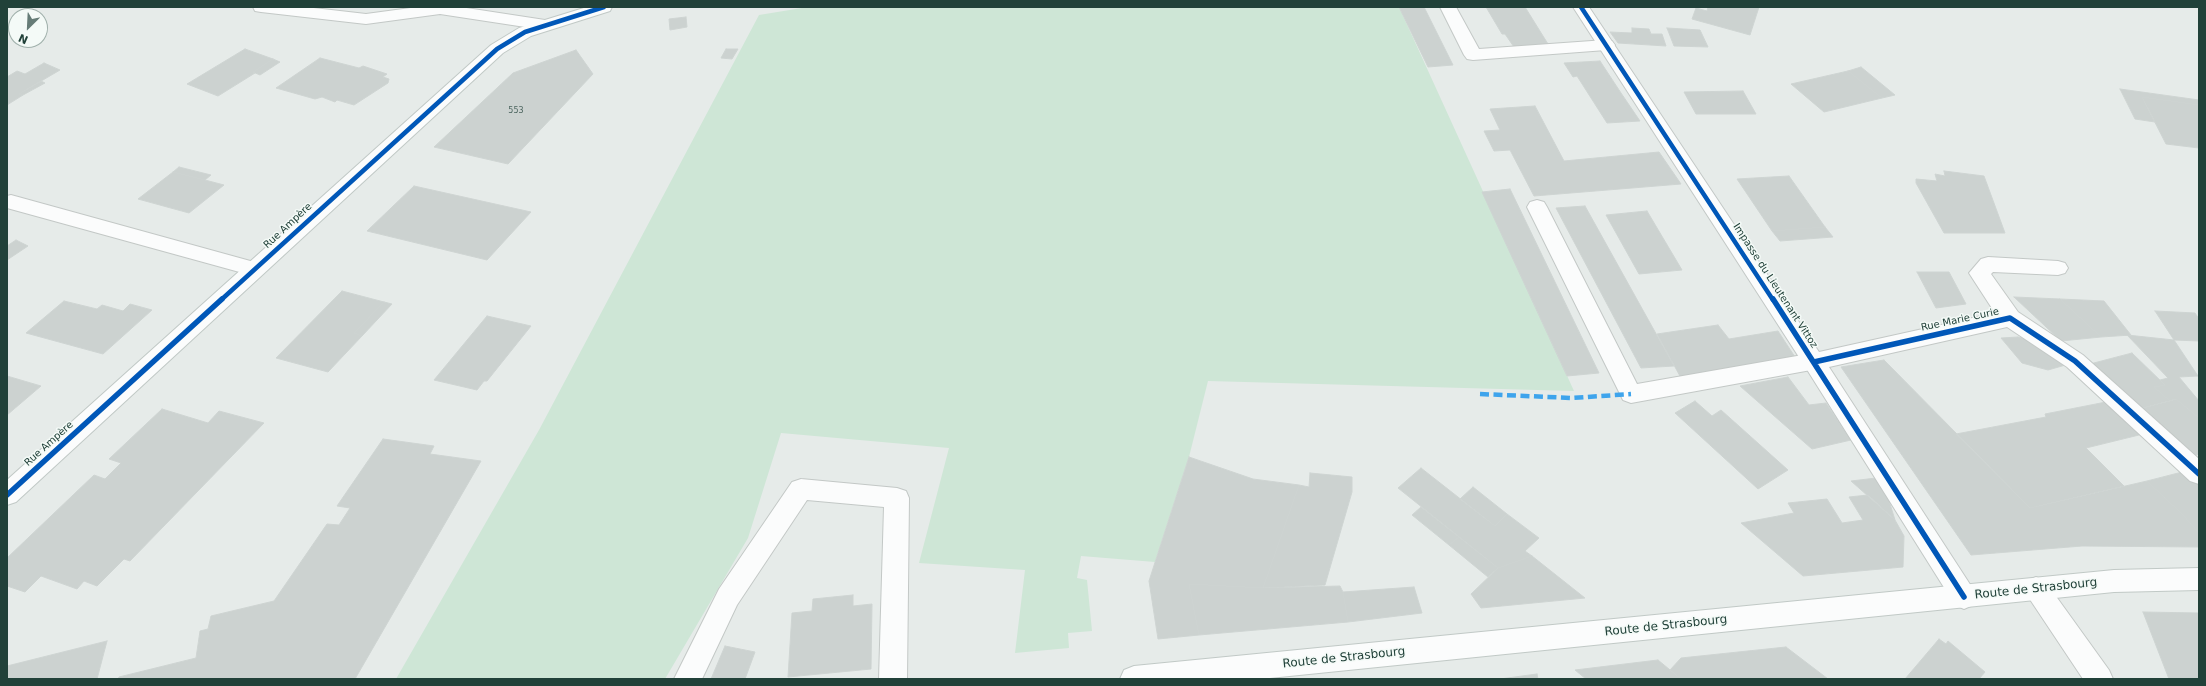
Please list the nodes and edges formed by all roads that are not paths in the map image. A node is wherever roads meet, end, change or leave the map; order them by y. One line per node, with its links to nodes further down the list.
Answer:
1 (261, 7): 5 (street)
2 (604, 7): 5 (street, Rue Ampère)
3 (1448, 7): 6 (street)
4 (1581, 7): 6 (street, Impasse du Lieutenant Vittoz)
5 (544, 25): 10 (street, Rue Ampère)
6 (1606, 45): 12 (street, Impasse du Lieutenant Vittoz)
7 (11, 202): 10 (street)
8 (1537, 207): 12 (street, Rue Marie Curie)
9 (2058, 268): 11 (street, Rue Marie Curie)
10 (254, 269): 14 (street, Rue Ampère)
11 (2010, 318): 12 (street, Rue Marie Curie); 13 (street, Rue Marie Curie)
12 (1814, 362): 17 (street, Impasse du Lieutenant Vittoz)
13 (2199, 474)
14 (7, 495)
15 (2199, 579): 16 (street, Route de Strasbourg)
16 (2036, 589): 17 (street, Route de Strasbourg); 21 (street)
17 (1964, 597): 20 (street, Route de Strasbourg)
18 (688, 679): 19 (street)
19 (893, 679)
20 (1134, 679)
21 (2099, 679)

